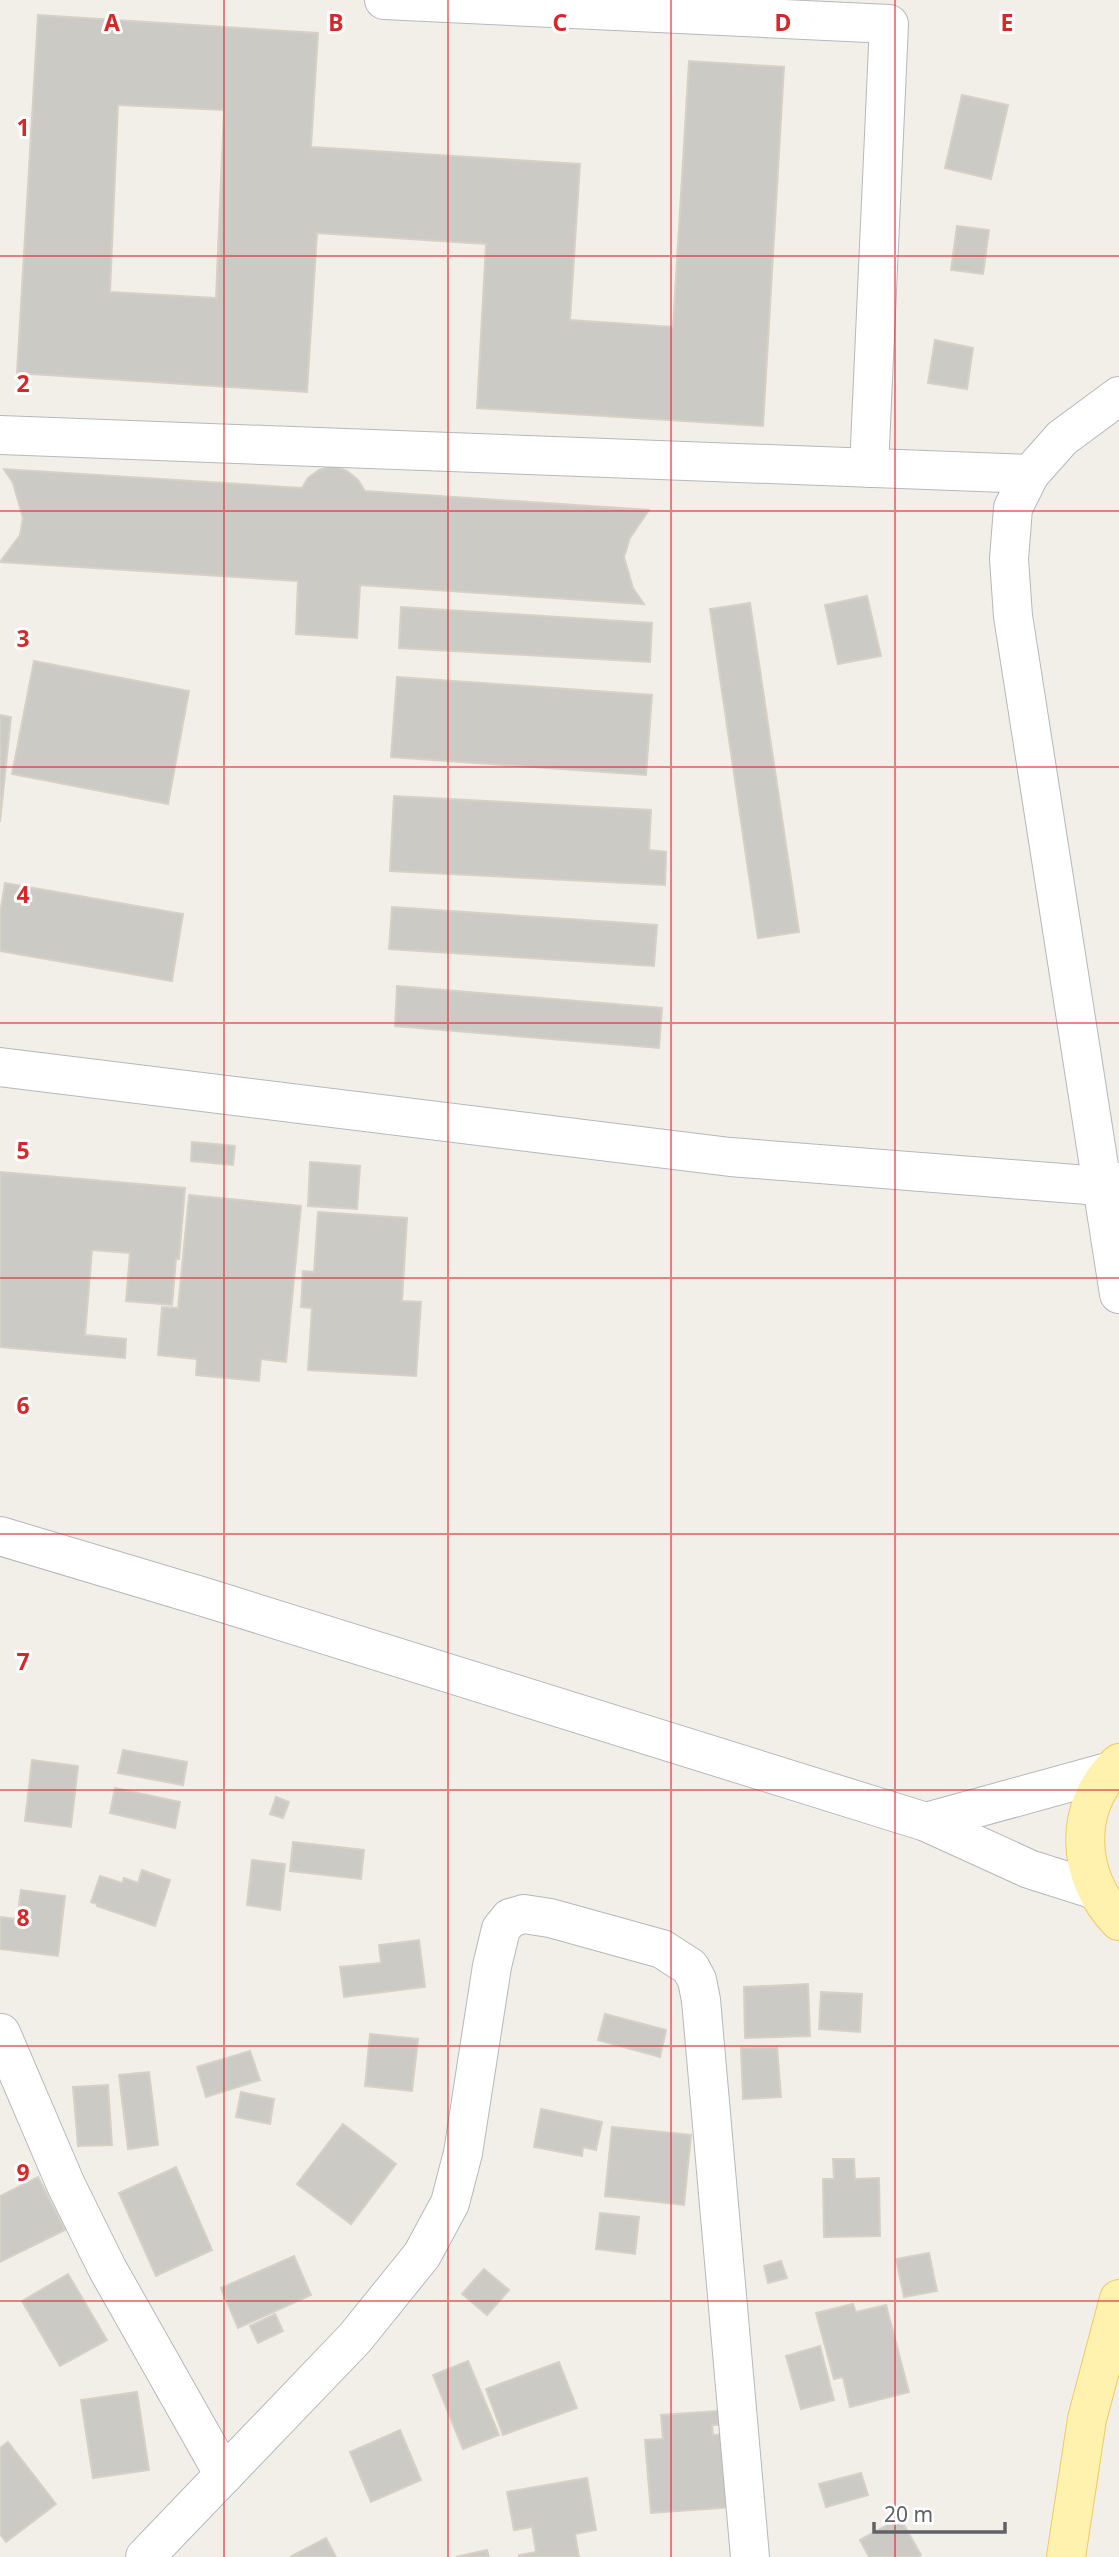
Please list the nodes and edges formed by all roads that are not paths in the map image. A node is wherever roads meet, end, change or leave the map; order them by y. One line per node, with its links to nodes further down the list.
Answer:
1 (384, 0): 4 (street)
2 (1119, 396): 5 (street)
3 (0, 435): 4 (street)
4 (869, 468): 5 (street)
5 (1030, 474): 7 (street)
6 (0, 1067): 7 (street)
7 (1110, 1184): 8 (street)
8 (1119, 1294)
9 (0, 1536): 11 (street)
10 (1115, 1767): 11 (street); 12 (main road)
11 (926, 1822): 12 (street)
12 (1095, 1890): 13 (main road)
13 (1119, 1921)
14 (1, 2033): 16 (street)
15 (1119, 2298): 19 (main road)
16 (224, 2475): 17 (street); 18 (street)
17 (145, 2557)
18 (750, 2557)
19 (1066, 2557)

